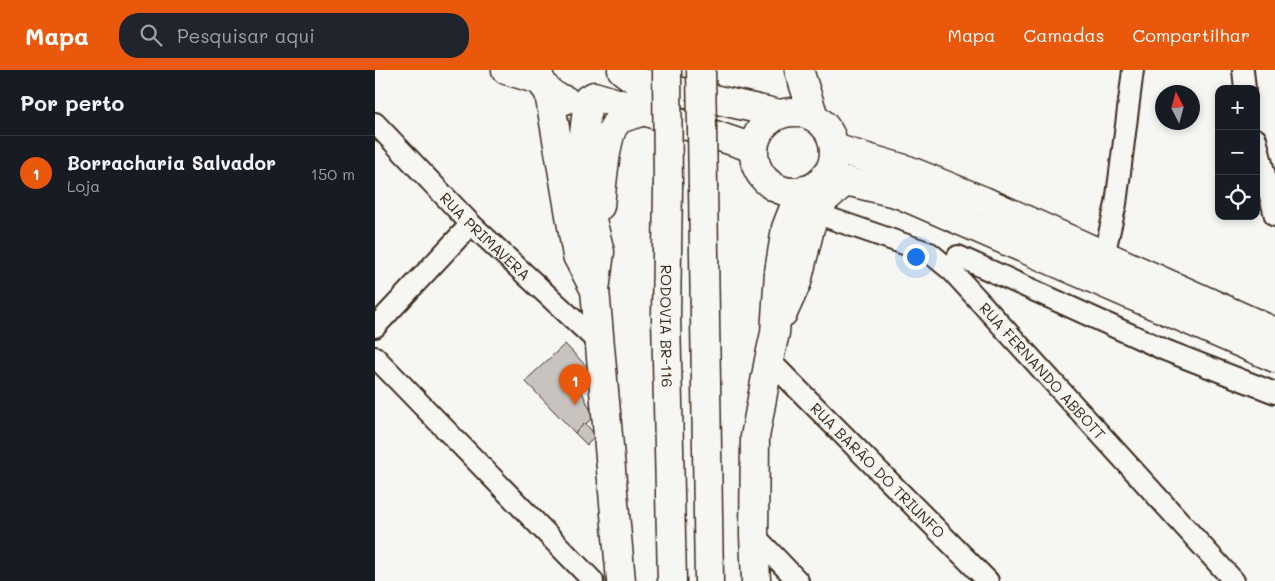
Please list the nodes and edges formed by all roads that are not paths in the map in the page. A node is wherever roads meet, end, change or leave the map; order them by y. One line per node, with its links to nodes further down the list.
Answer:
1 (506, 70): 9 (main road)
2 (608, 70): 11 (main road)
3 (622, 70): 13 (main road)
4 (667, 70): 37 (main road, RODOVIA BR-116, bridge)
5 (701, 70): 38 (main road, bridge)
6 (799, 70): 14 (main road)
7 (1133, 70): 24 (street)
8 (1243, 70): 10 (street)
9 (542, 81): 11 (main road); 26 (main road)
10 (1245, 85)
11 (591, 98): 12 (main road); 23 (main road)
12 (644, 111): 16 (main road); 23 (main road)
13 (780, 114): 14 (main road); 16 (main road)
14 (814, 117): 17 (main road)
15 (375, 123): 22 (street, RUA PRIMAVERA)
16 (753, 148): 19 (main road)
17 (834, 148): 19 (main road); 20 (main road)
18 (1260, 155): 21 (street)
19 (823, 190): 20 (main road); 25 (street, RUA FERNANDO ABBOTT); 32 (main road)
20 (978, 213): 24 (main road); 25 (street); 31 (main road)
21 (1275, 216)
22 (471, 224): 27 (street); 29 (street, RUA PRIMAVERA)
23 (597, 236): 26 (main road)
24 (1104, 255): 28 (main road)
25 (955, 263): 33 (street); 42 (street, RUA FERNANDO ABBOTT)
26 (595, 290): 29 (main road)
27 (375, 327)
28 (1275, 332)
29 (600, 344): 36 (main road)
30 (375, 357): 35 (street)
31 (1275, 358)
32 (769, 360): 34 (main road); 41 (street, RUA BARÃO DO TRIUNFO)
33 (1275, 393)
34 (754, 535): 39 (main road); 40 (street)
35 (593, 581)
36 (621, 581)
37 (672, 581)
38 (709, 581)
39 (756, 581)
40 (798, 581)
41 (988, 581)
42 (1234, 581)

